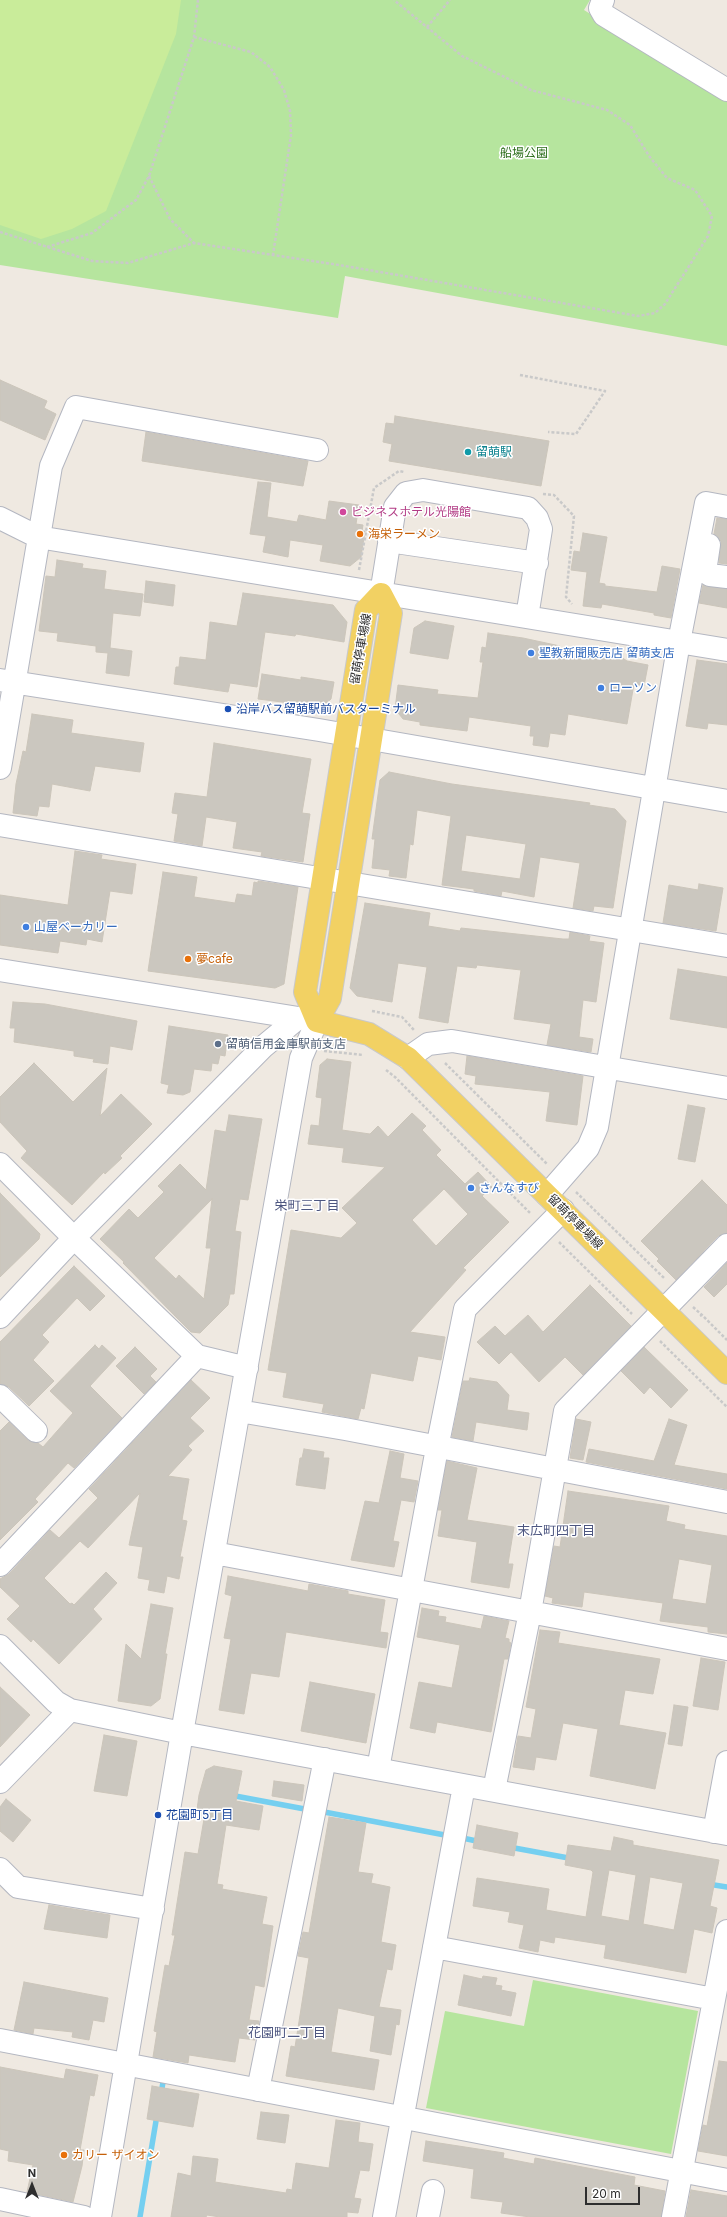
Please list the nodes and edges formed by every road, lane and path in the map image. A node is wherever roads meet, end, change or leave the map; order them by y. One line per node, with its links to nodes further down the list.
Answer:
1 (198, 0): 6 (path)
2 (394, 0): 5 (path)
3 (450, 0): 5 (path)
4 (603, 0): 7 (street)
5 (427, 27): 12 (path)
6 (194, 37): 8 (path); 12 (path)
7 (727, 90)
8 (148, 176): 10 (path); 11 (path)
9 (0, 232): 11 (path)
10 (194, 243): 11 (path); 12 (path)
11 (46, 247)
12 (272, 255)
13 (520, 375): 14 (path)
14 (548, 432)
15 (318, 450): 21 (street)
16 (407, 472): 25 (path)
17 (539, 493): 28 (path)
18 (727, 507): 29 (street)
19 (727, 517): 24 (street)
20 (0, 518): 21 (street)
21 (38, 537): 25 (street); 31 (street)
22 (389, 542): 23 (street); 23 (street); 26 (street)
23 (537, 563): 27 (street)
24 (727, 577)
25 (355, 589): 26 (street)
26 (381, 594): 27 (street); 32 (main road, 留萌停車場線); 33 (main road, 留萌停車場線)
27 (527, 617): 28 (street)
28 (582, 625): 29 (street)
29 (679, 642): 30 (street); 35 (street)
30 (727, 650)
31 (8, 681): 32 (street); 34 (street)
32 (347, 735): 33 (street); 38 (main road, 留萌停車場線)
33 (371, 740): 35 (street); 39 (main road, 留萌停車場線)
34 (0, 768)
35 (655, 789): 36 (street); 40 (street)
36 (727, 801)
37 (0, 825): 38 (street)
38 (324, 879): 39 (street); 44 (main road, 留萌停車場線)
39 (348, 883): 40 (street); 44 (main road, 留萌停車場線)
40 (632, 930): 41 (street); 47 (street)
41 (727, 946)
42 (0, 970): 44 (street)
43 (372, 1011): 45 (path)
44 (307, 1019): 46 (main road, 留萌停車場線); 53 (street); 61 (street)
45 (428, 1044): 46 (street); 47 (street); 50 (path)
46 (408, 1058): 51 (main road, 留萌停車場線)
47 (608, 1067): 48 (street); 50 (street)
48 (727, 1088)
49 (0, 1164): 53 (street)
50 (561, 1178): 51 (street); 55 (path)
51 (547, 1194): 52 (main road, 留萌停車場線)
52 (562, 1210): 57 (main road, 留萌停車場線); 66 (street)
53 (74, 1238): 59 (street); 60 (street)
54 (727, 1245): 57 (street)
55 (668, 1282)
56 (690, 1304): 58 (path)
57 (663, 1309): 62 (main road, 留萌停車場線); 67 (street)
58 (702, 1315)
59 (0, 1317)
60 (197, 1356): 61 (street); 70 (street)
61 (247, 1368): 64 (street)
62 (727, 1373)
63 (0, 1396): 65 (street)
64 (239, 1411): 66 (street); 69 (street)
65 (36, 1431)
66 (437, 1448): 67 (street); 71 (street)
67 (554, 1470): 68 (street); 72 (street)
68 (727, 1502)
69 (214, 1553): 71 (street); 76 (street)
70 (0, 1565)
71 (411, 1590): 72 (street); 79 (street)
72 (530, 1612): 74 (street); 82 (street)
73 (0, 1646): 75 (street)
74 (727, 1649)
75 (70, 1710): 76 (street); 80 (street)
76 (182, 1733): 77 (street); 85 (street)
77 (325, 1759): 79 (street); 91 (street)
78 (727, 1762): 83 (street)
79 (378, 1769): 81 (street)
80 (0, 1782)
81 (464, 1786): 82 (street); 87 (street)
82 (494, 1790): 83 (street)
83 (721, 1833)
84 (0, 1869): 85 (street)
85 (152, 1909): 90 (street)
86 (727, 1931): 88 (street)
87 (434, 1947): 88 (street); 92 (street)
88 (714, 1999): 93 (street)
89 (0, 2040): 90 (street)
90 (126, 2064): 91 (street); 98 (street)
91 (258, 2090): 92 (street)
92 (401, 2117): 93 (street); 99 (street)
93 (682, 2171): 94 (street); 101 (street)
94 (727, 2180)
95 (432, 2191): 100 (street)
96 (0, 2199): 97 (street)
97 (84, 2217)
98 (100, 2217)
99 (384, 2217)
100 (428, 2217)
101 (673, 2217)

